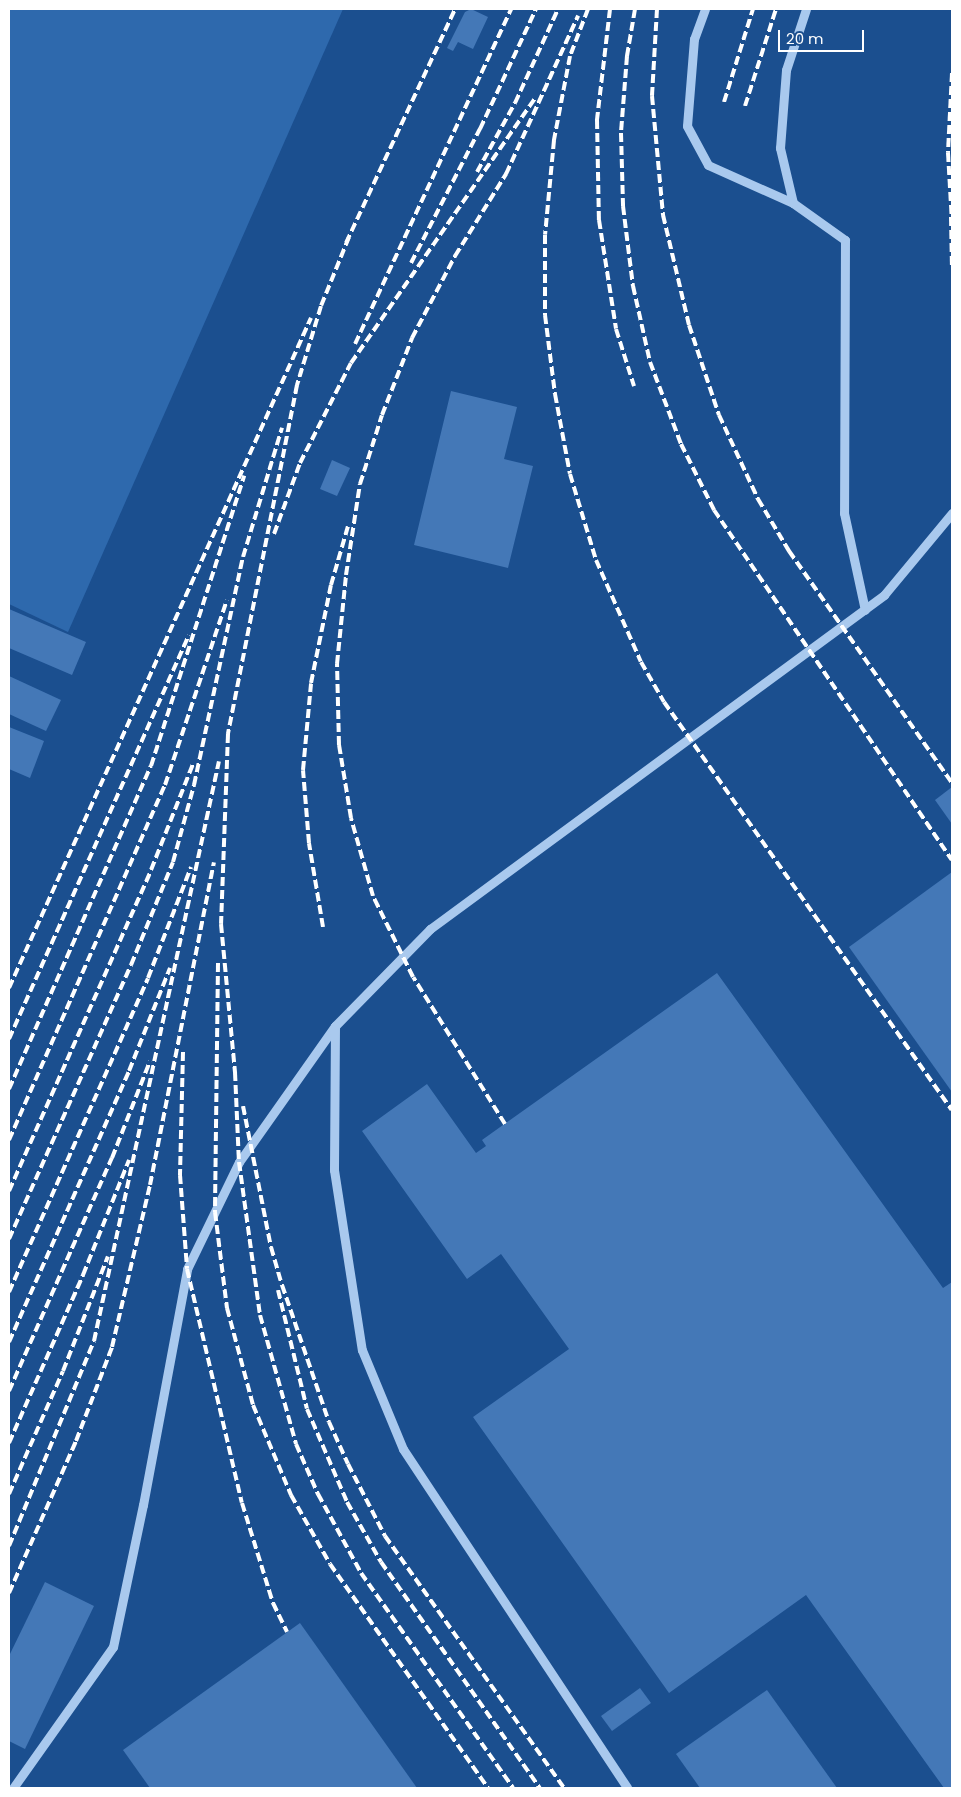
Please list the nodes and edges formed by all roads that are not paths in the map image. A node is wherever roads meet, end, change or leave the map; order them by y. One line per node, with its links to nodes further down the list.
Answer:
1 (705, 9): 3 (lane)
2 (806, 9): 3 (lane)
3 (793, 203): 5 (lane)
4 (952, 513): 5 (lane)
5 (865, 610): 6 (lane)
6 (334, 1026): 7 (lane); 8 (lane)
7 (13, 1788)
8 (627, 1788)

